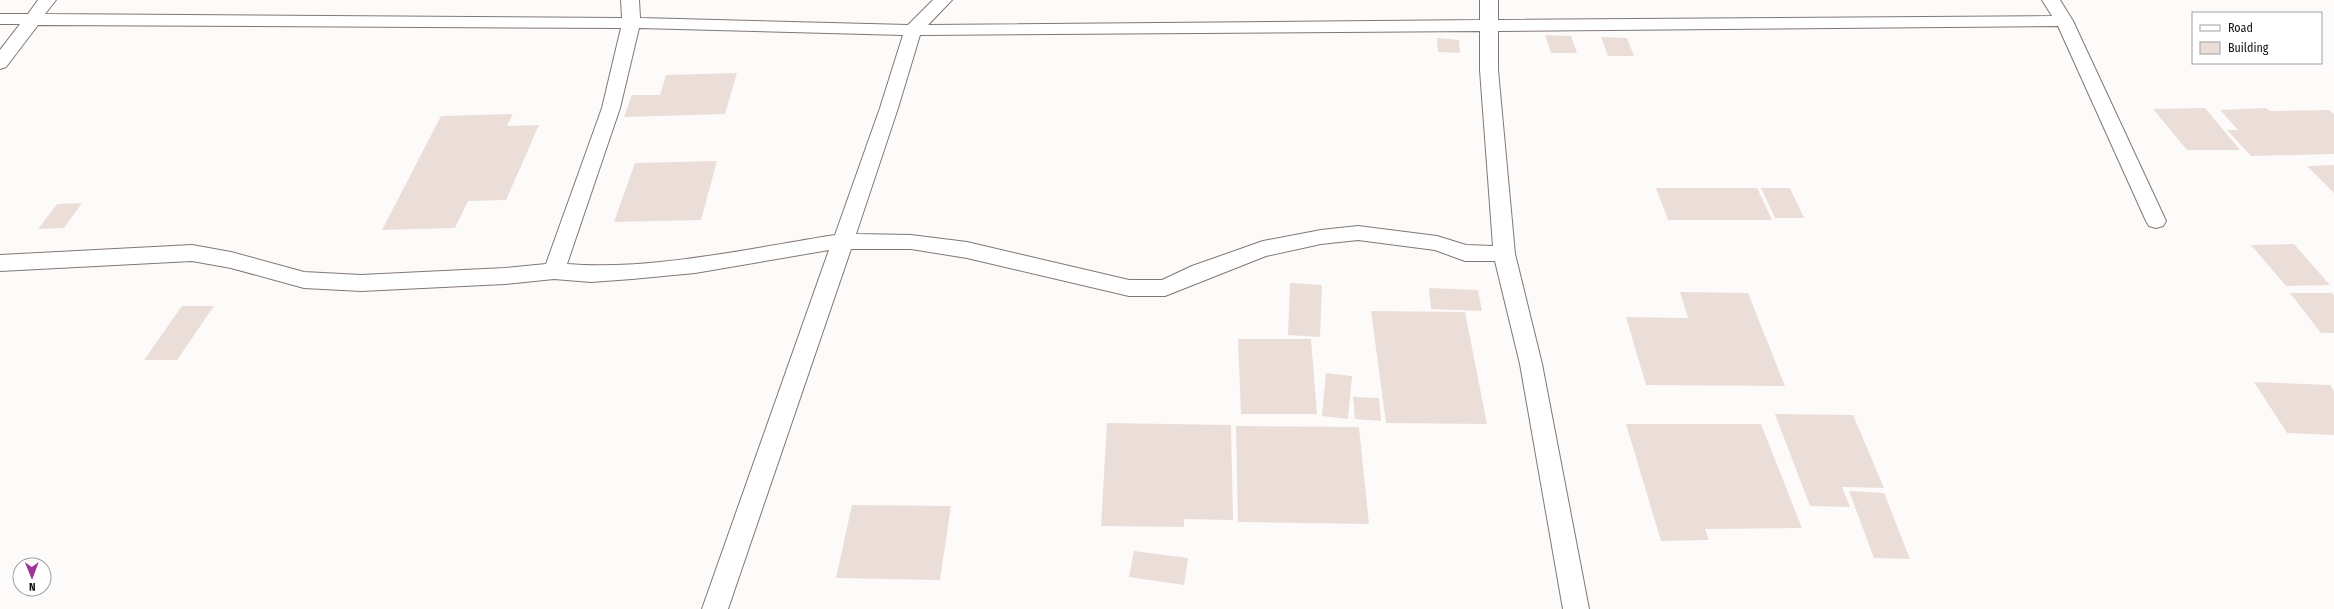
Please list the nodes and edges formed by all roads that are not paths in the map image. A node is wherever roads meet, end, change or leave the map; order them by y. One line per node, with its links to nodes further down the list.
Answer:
1 (47, 0): 7 (street)
2 (630, 0): 9 (street)
3 (943, 0): 11 (street)
4 (1489, 0): 10 (street)
5 (2051, 0): 8 (street)
6 (0, 19): 7 (street)
7 (32, 19): 9 (street); 12 (street)
8 (2064, 21): 10 (street); 13 (street)
9 (631, 24): 11 (street); 17 (street)
10 (1488, 24): 11 (street); 15 (street)
11 (913, 30): 14 (street)
12 (0, 63)
13 (2156, 221)
14 (841, 241): 15 (street); 17 (street); 18 (street)
15 (1504, 254): 19 (street)
16 (0, 263): 17 (street)
17 (554, 271)
18 (715, 609)
19 (1576, 609)

